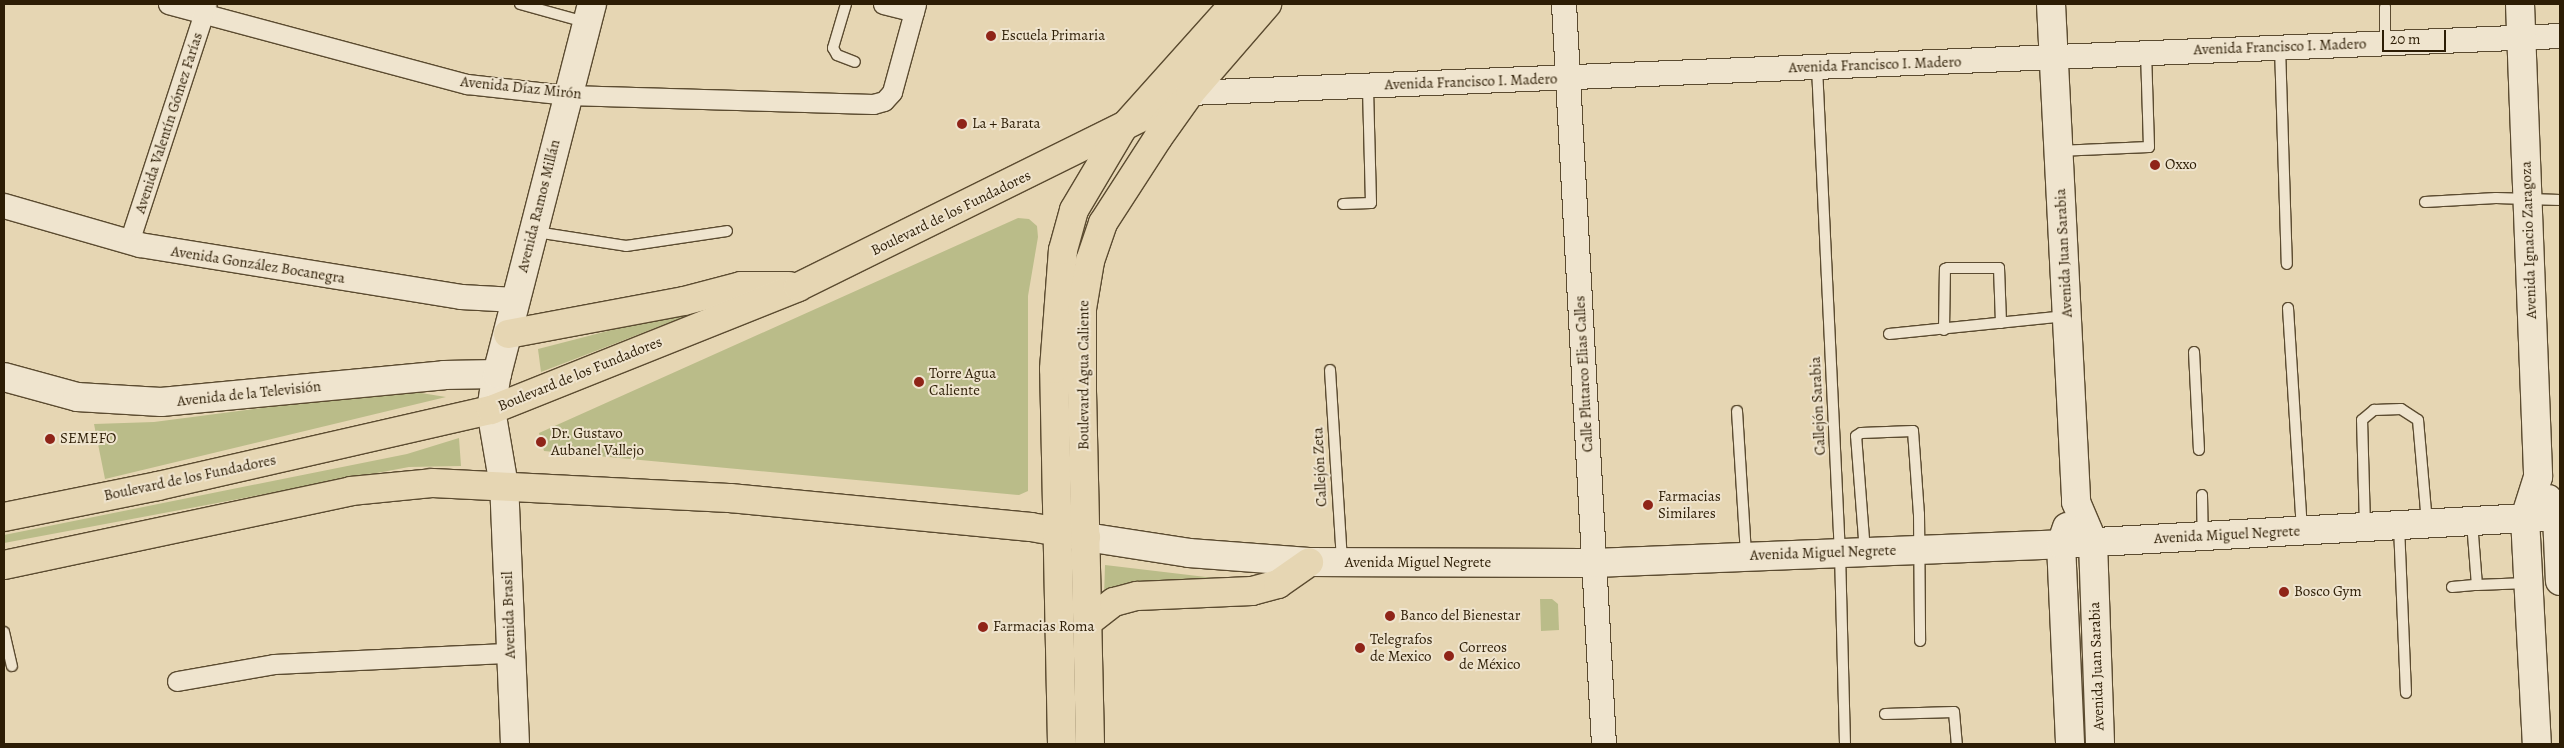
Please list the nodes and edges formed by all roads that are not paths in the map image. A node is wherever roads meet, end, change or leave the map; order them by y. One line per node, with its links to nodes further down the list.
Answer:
1 (168, 4): 12 (street, Avenida Díaz Mirón)
2 (520, 4): 13 (lane)
3 (846, 4): 20 (lane)
4 (883, 4): 11 (street)
5 (1234, 4): 26 (main road, Boulevard Agua Caliente)
6 (1267, 4): 24 (main road, Boulevard Agua Caliente)
7 (1564, 4): 22 (street, Calle Plutarco Elias Calles)
8 (2051, 4): 19 (main road, Avenida Juan Sarabia)
9 (2520, 4): 15 (main road, Avenida Ignacio Zaragoza)
10 (2385, 7): 16 (lane)
11 (915, 8): 25 (street, Avenida Díaz Mirón)
12 (206, 9): 25 (street, Avenida Díaz Mirón); 35 (street, Avenida Valentín Gómez Farías)
13 (589, 13): 25 (main road, Avenida Ramos Millán)
14 (2560, 36): 15 (street, Avenida Francisco I. Madero)
15 (2522, 38): 16 (street, Avenida Francisco I. Madero); 28 (main road, Avenida Ignacio Zaragoza)
16 (2385, 43): 17 (street, Avenida Francisco I. Madero)
17 (2280, 47): 18 (street, Avenida Francisco I. Madero); 36 (lane)
18 (2146, 53): 19 (street, Avenida Francisco I. Madero); 27 (lane)
19 (2054, 57): 21 (street, Avenida Francisco I. Madero); 27 (main road, Avenida Juan Sarabia)
20 (856, 62)
21 (1817, 67): 22 (street, Avenida Francisco I. Madero); 70 (lane, Callejón Sarabia)
22 (1568, 78): 23 (street, Avenida Francisco I. Madero); 74 (street, Calle Plutarco Elias Calles)
23 (1368, 86): 24 (street, Avenida Francisco I. Madero); 31 (lane)
24 (1190, 93): 26 (main road, Boulevard de los Fundadores); 66 (main road, Boulevard Agua Caliente)
25 (567, 95): 33 (main road, Avenida Ramos Millán)
26 (1122, 129): 37 (main road, Boulevard de los Fundadores); 64 (main road, Boulevard Agua Caliente)
27 (2058, 151): 40 (main road, Avenida Juan Sarabia)
28 (2528, 200): 29 (lane); 30 (lane); 52 (main road, Avenida Ignacio Zaragoza)
29 (2560, 200)
30 (2425, 202)
31 (1343, 204)
32 (4, 206): 35 (street, Avenida González Bocanegra)
33 (533, 231): 34 (lane); 38 (main road, Avenida Ramos Millán)
34 (727, 231)
35 (129, 242): 38 (street, Avenida González Bocanegra)
36 (2287, 264)
37 (798, 287): 43 (main road); 49 (main road, Boulevard de los Fundadores)
38 (516, 300): 43 (main road, Avenida Ramos Millán)
39 (2288, 308): 63 (lane)
40 (2067, 316): 41 (lane); 55 (main road, Avenida Juan Sarabia)
41 (2001, 324): 42 (lane); 42 (lane)
42 (1944, 330): 44 (lane)
43 (508, 334): 47 (main road, Avenida Ramos Millán)
44 (1889, 334)
45 (2194, 352): 51 (lane)
46 (1330, 370): 73 (lane, Callejón Zeta)
47 (497, 374): 48 (main road, Avenida de la Televisión); 49 (main road, Avenida Ramos Millán)
48 (4, 377)
49 (491, 410): 53 (main road, Avenida Brasil); 57 (main road, Boulevard de los Fundadores)
50 (1737, 411): 71 (lane)
51 (2199, 450)
52 (2538, 477): 56 (main road, Avenida Ignacio Zaragoza); 58 (main road, Avenida Ignacio Zaragoza)
53 (504, 486): 64 (main road); 75 (main road); 83 (main road, Avenida Brasil)
54 (2202, 495): 65 (lane)
55 (2076, 502): 67 (main road, Avenida Juan Sarabia); 68 (main road, Avenida Juan Sarabia)
56 (2559, 516): 58 (main road, Avenida Miguel Negrete); 76 (main road, Avenida Ignacio Zaragoza)
57 (4, 517)
58 (2525, 518): 59 (main road, Avenida Miguel Negrete); 77 (main road, Avenida Ignacio Zaragoza)
59 (2472, 520): 60 (main road, Avenida Miguel Negrete); 78 (lane)
60 (2427, 523): 61 (main road, Avenida Miguel Negrete); 62 (lane)
61 (2399, 525): 62 (main road, Avenida Miguel Negrete); 86 (lane)
62 (2364, 527): 63 (main road, Avenida Miguel Negrete)
63 (2302, 530): 65 (main road, Avenida Miguel Negrete)
64 (1056, 532): 66 (main road); 89 (main road, Boulevard Agua Caliente)
65 (2203, 536): 67 (main road, Avenida Miguel Negrete)
66 (1086, 537): 72 (main road, Avenida Miguel Negrete); 80 (main road, Boulevard Agua Caliente)
67 (2093, 542): 68 (main road, Avenida Miguel Negrete); 95 (main road, Avenida Juan Sarabia)
68 (2062, 544): 69 (main road, Avenida Miguel Negrete); 94 (main road, Avenida Juan Sarabia)
69 (1919, 549): 70 (main road, Avenida Miguel Negrete); 70 (lane); 82 (lane)
70 (1853, 552): 71 (main road, Avenida Miguel Negrete); 92 (lane, Callejón Sarabia)
71 (1746, 556): 74 (main road, Avenida Miguel Negrete)
72 (1309, 562): 73 (main road, Avenida Miguel Negrete); 80 (main road)
73 (1342, 563): 74 (main road, Avenida Miguel Negrete)
74 (1594, 563): 91 (street, Calle Plutarco Elias Calles)
75 (4, 565)
76 (2560, 581)
77 (2528, 583): 78 (lane); 96 (main road, Avenida Ignacio Zaragoza)
78 (2477, 585): 79 (lane)
79 (2452, 587)
80 (1088, 622): 90 (main road, Boulevard Agua Caliente)
81 (4, 632): 84 (lane)
82 (1920, 641)
83 (511, 653): 85 (street); 88 (main road, Avenida Brasil)
84 (12, 666)
85 (177, 681)
86 (2406, 693)
87 (1885, 714): 93 (lane)
88 (515, 744)
89 (1062, 744)
90 (1090, 744)
91 (1604, 744)
92 (1845, 744)
93 (1958, 744)
94 (2070, 744)
95 (2100, 744)
96 (2537, 744)

